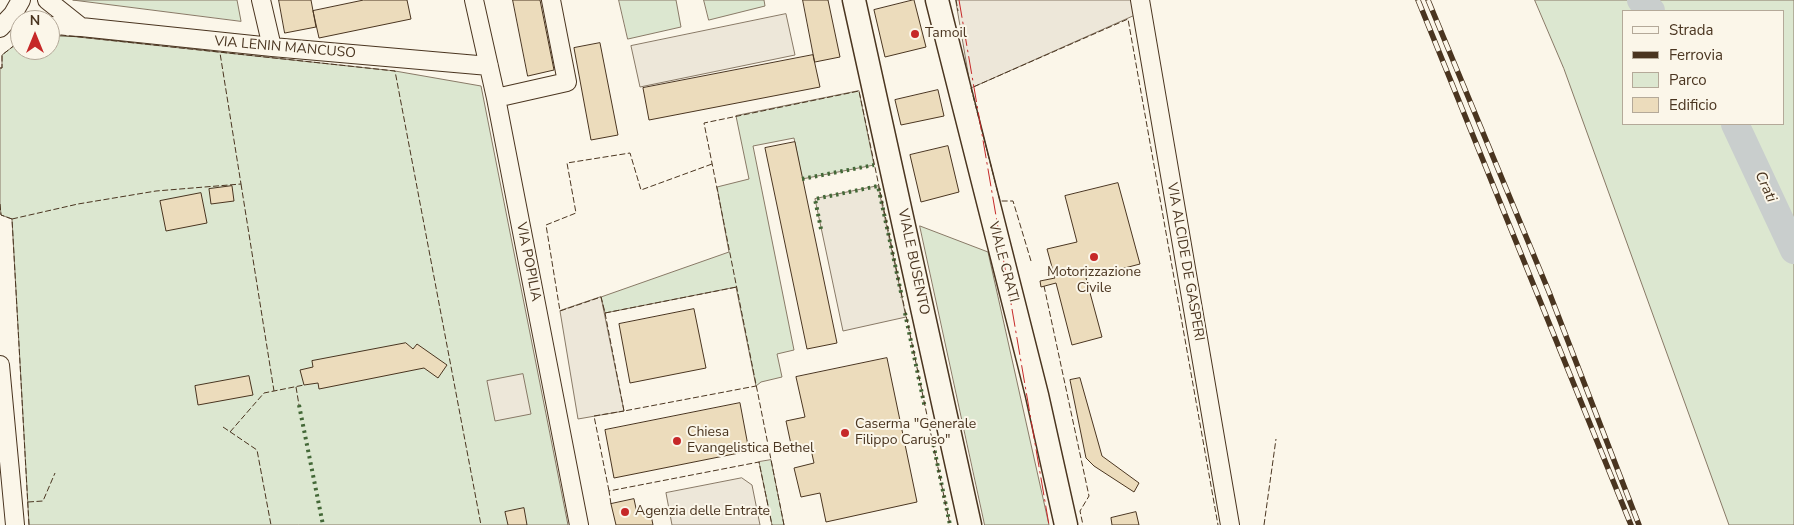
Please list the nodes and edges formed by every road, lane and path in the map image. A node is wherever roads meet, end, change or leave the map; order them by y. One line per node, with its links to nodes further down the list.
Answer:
1 (21, 0): 11 (street)
2 (47, 0): 10 (street)
3 (261, 0): 12 (street)
4 (474, 0): 13 (street, VIA POPILIA)
5 (551, 0): 14 (street)
6 (854, 0): 18 (main road, VIALE BUSENTO)
7 (937, 0): 19 (main road, VIALE CRATI)
8 (1140, 0): 20 (street, VIA ALCIDE DE GASPERI)
9 (60, 26): 10 (street, VIA LENIN MANCUSO)
10 (80, 26): 12 (street, VIA LENIN MANCUSO)
11 (7, 27)
12 (272, 47): 13 (street, VIA LENIN MANCUSO)
13 (489, 66): 14 (street, VIA POPILIA)
14 (496, 98): 17 (street, VIA POPILIA)
15 (0, 365): 16 (street)
16 (15, 525)
17 (579, 525)
18 (970, 525)
19 (1066, 525)
20 (1230, 525)

